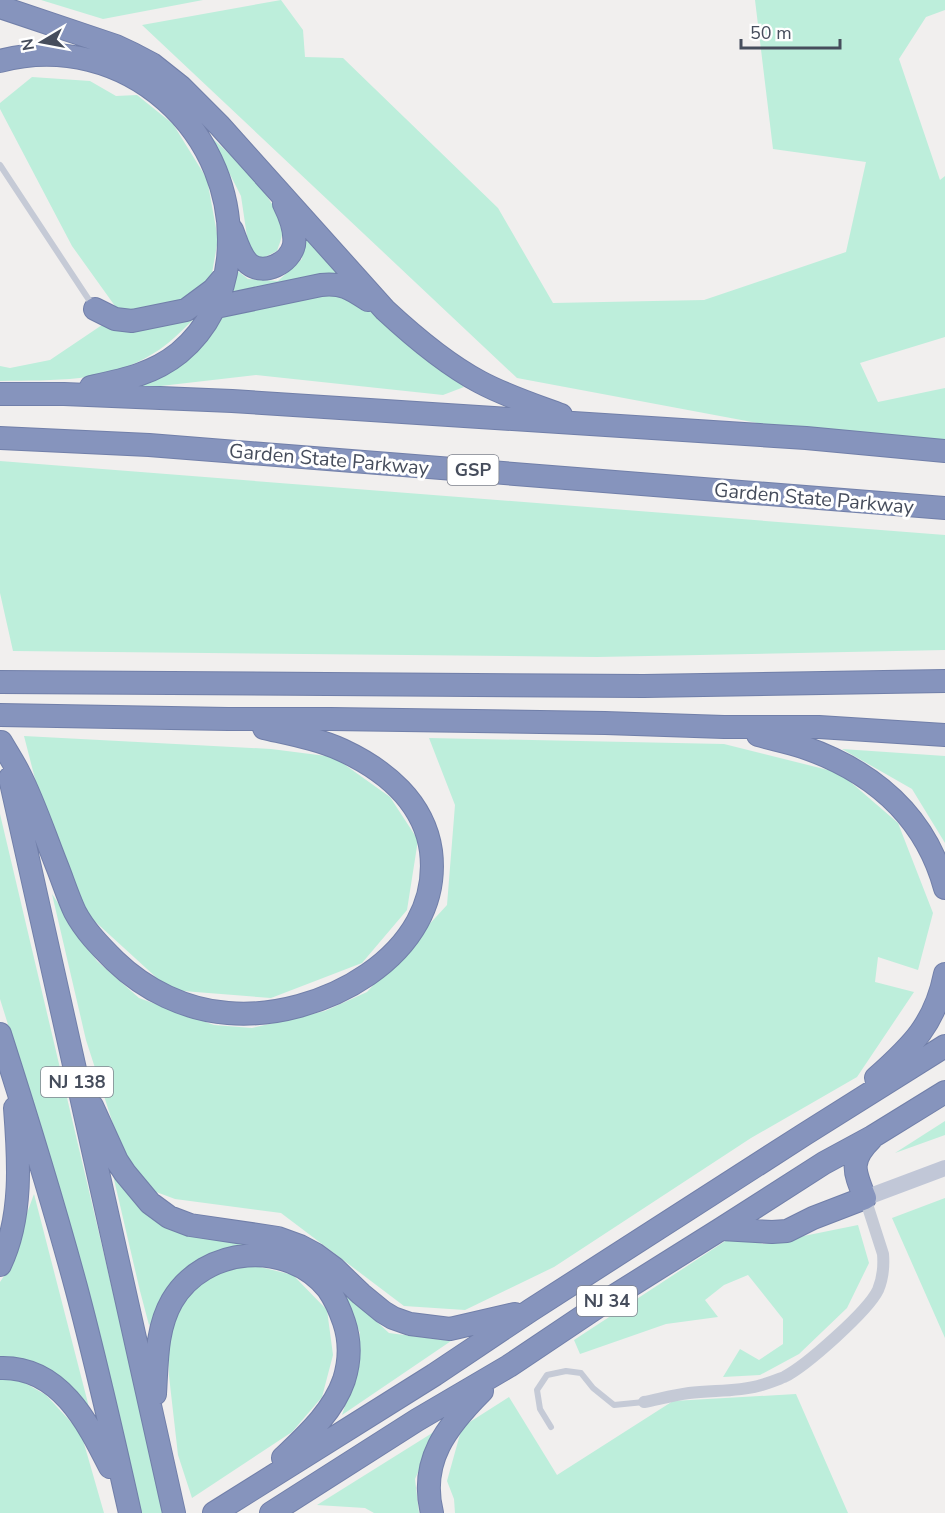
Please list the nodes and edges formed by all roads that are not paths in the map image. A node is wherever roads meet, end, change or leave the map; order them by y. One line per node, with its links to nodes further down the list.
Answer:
1 (0, 7): 4 (highway)
2 (0, 61): 5 (highway)
3 (0, 165): 8 (lane)
4 (280, 193): 5 (highway); 9 (highway)
5 (228, 220): 6 (highway)
6 (226, 273): 7 (highway); 8 (highway)
7 (216, 306): 9 (highway); 11 (highway)
8 (95, 309)
9 (385, 310): 12 (highway)
10 (0, 394): 11 (highway)
11 (64, 394): 12 (highway)
12 (585, 424): 14 (highway)
13 (0, 438): 15 (highway, Garden State Parkway / GSP)
14 (945, 451)
15 (945, 508)
16 (945, 681): 17 (highway)
17 (0, 682)
18 (0, 715): 19 (highway)
19 (228, 719): 20 (highway); 22 (highway)
20 (724, 727): 21 (highway); 23 (highway)
21 (945, 735)
22 (1, 739): 27 (highway, NJ 138)
23 (945, 888)
24 (945, 974): 30 (highway)
25 (0, 1034): 28 (highway, NJ 138)
26 (945, 1046): 30 (highway, NJ 34)
27 (72, 1061): 36 (highway); 40 (highway, NJ 138)
28 (12, 1070): 35 (highway); 43 (highway, NJ 138)
29 (945, 1092): 31 (highway, NJ 34)
30 (805, 1134): 36 (highway, NJ 34)
31 (872, 1137): 33 (highway); 34 (highway, NJ 34)
32 (945, 1167): 33 (street)
33 (865, 1198): 34 (highway); 39 (street)
34 (721, 1229): 37 (highway, NJ 34)
35 (0, 1265)
36 (531, 1310): 42 (highway, NJ 34)
37 (509, 1365): 46 (highway, NJ 34); 47 (highway)
38 (0, 1368): 43 (highway)
39 (644, 1402): 41 (lane)
40 (153, 1423): 42 (highway); 45 (highway, NJ 138)
41 (551, 1427)
42 (252, 1488): 44 (highway, NJ 34)
43 (128, 1506)
44 (218, 1510)
45 (174, 1513)
46 (271, 1513)
47 (432, 1513)

